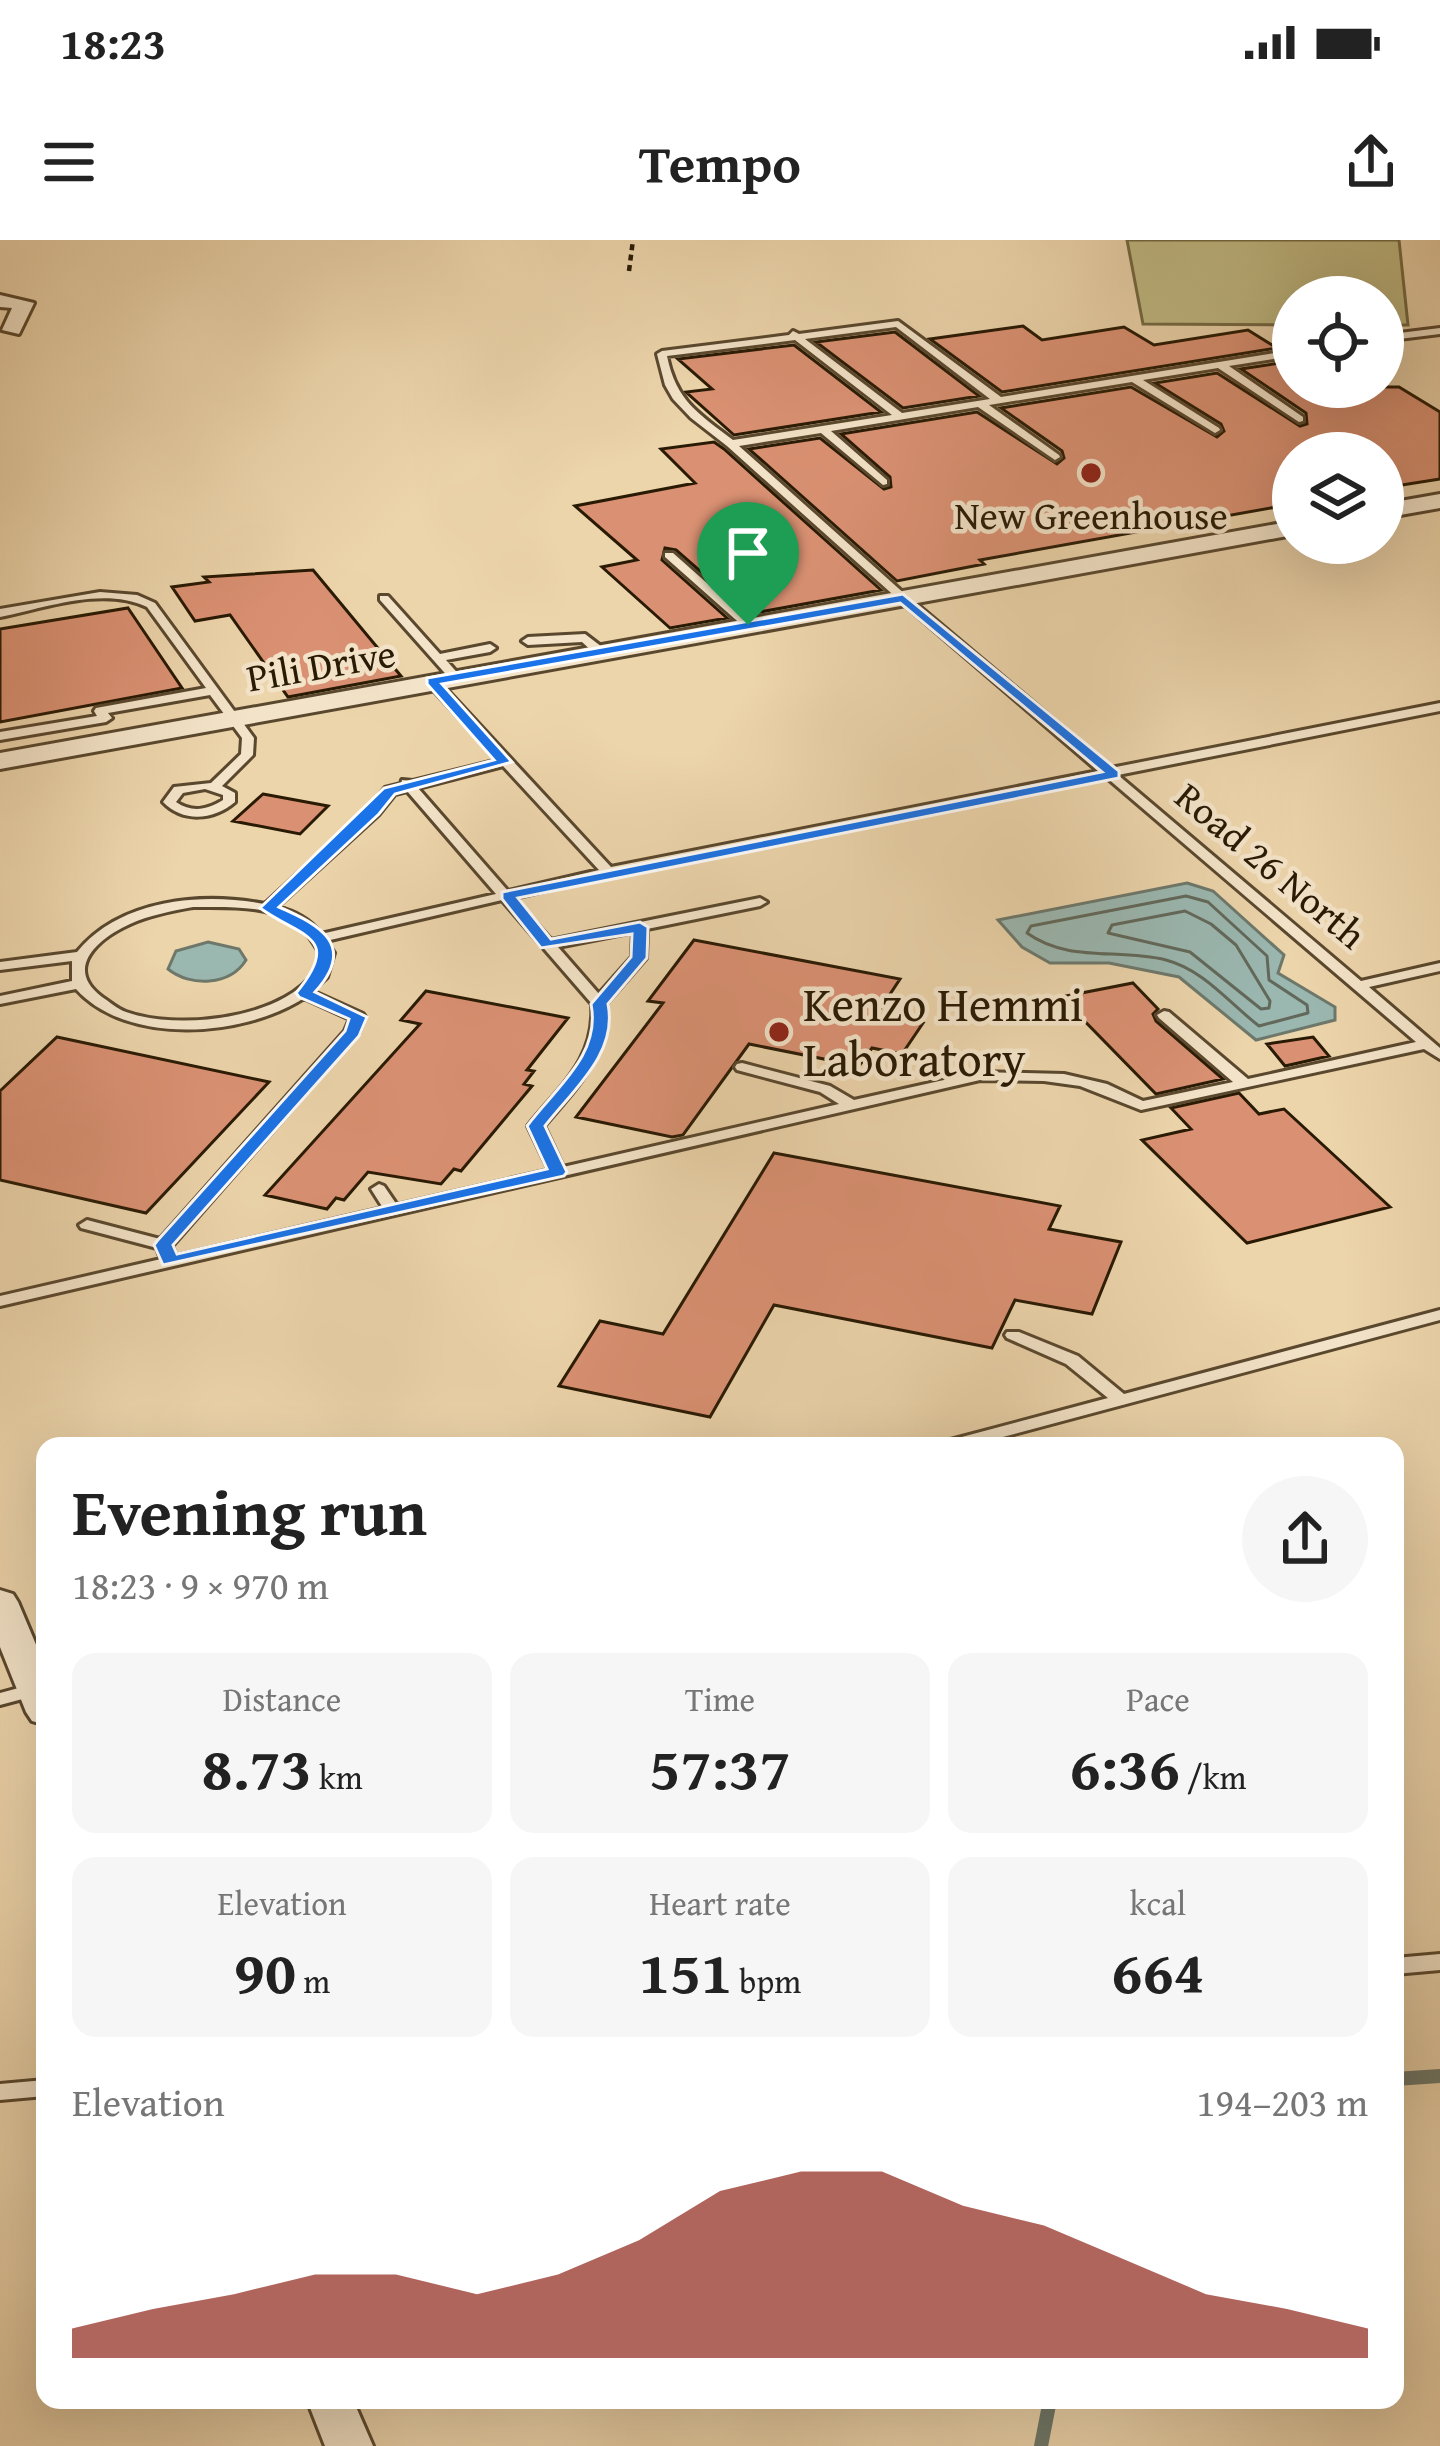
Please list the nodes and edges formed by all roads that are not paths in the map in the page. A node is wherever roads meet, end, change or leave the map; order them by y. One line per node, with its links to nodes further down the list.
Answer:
1 (0, 301): 2 (street)
2 (12, 330)
3 (1440, 331): 5 (lane)
4 (793, 334): 9 (lane); 11 (lane); 15 (lane, Road 26 North)
5 (1404, 335)
6 (1272, 356): 7 (lane)
7 (1220, 365): 8 (lane); 12 (lane)
8 (1134, 379): 9 (lane); 14 (lane)
9 (999, 401): 10 (lane)
10 (980, 404): 11 (lane); 16 (lane)
11 (901, 416): 13 (lane)
12 (1299, 418)
13 (823, 429): 15 (lane); 17 (lane)
14 (1215, 430)
15 (731, 444): 23 (lane, Road 26 North)
16 (1054, 457)
17 (883, 482)
18 (1440, 501): 19 (street)
19 (1404, 507)
20 (1272, 532): 23 (street, Pili Drive)
21 (669, 555): 25 (lane)
22 (384, 598): 29 (lane)
23 (903, 598): 25 (street, Pili Drive); 37 (lane, Road 26 North)
24 (0, 614): 30 (lane)
25 (748, 625): 28 (street, Pili Drive)
26 (528, 641): 28 (lane)
27 (490, 648): 29 (lane)
28 (598, 650): 29 (street, Pili Drive)
29 (441, 672): 32 (street, Pili Drive); 36 (lane)
30 (212, 691): 32 (lane); 33 (lane)
31 (1440, 706): 37 (lane)
32 (236, 717): 33 (street, Pili Drive); 39 (lane)
33 (111, 729): 34 (lane); 35 (street, Pili Drive)
34 (0, 736)
35 (0, 761)
36 (504, 762): 38 (lane); 40 (lane)
37 (1114, 775): 40 (lane); 51 (lane, Road 26 North)
38 (407, 783): 41 (lane); 43 (lane)
39 (215, 786)
40 (608, 872): 41 (lane)
41 (508, 895): 45 (lane); 46 (lane)
42 (760, 902): 44 (lane)
43 (268, 908): 45 (lane); 47 (lane)
44 (640, 927): 46 (lane); 54 (lane)
45 (320, 938): 52 (lane)
46 (547, 945): 54 (lane)
47 (80, 956): 48 (lane); 50 (lane)
48 (0, 965)
49 (1440, 967): 51 (lane)
50 (80, 984): 52 (lane); 53 (lane)
51 (1361, 986): 56 (lane, Road 26 North)
52 (305, 993): 64 (lane)
53 (0, 1000)
54 (599, 1004): 60 (lane)
55 (1165, 1015): 58 (lane)
56 (1434, 1050): 58 (lane)
57 (742, 1067): 59 (lane)
58 (1245, 1084): 59 (lane)
59 (853, 1106): 60 (lane)
60 (558, 1172): 62 (lane)
61 (379, 1189): 62 (lane)
62 (392, 1210): 64 (lane)
63 (87, 1225): 64 (lane)
64 (167, 1253): 65 (lane)
65 (0, 1301)
66 (1440, 1315): 68 (lane)
67 (1013, 1335): 68 (lane)
68 (1121, 1400): 69 (lane)
69 (983, 1437)
70 (0, 1602): 71 (street)
71 (32, 1697)
72 (1440, 1962): 73 (lane)
73 (1404, 1965)
74 (36, 2089): 75 (lane)
75 (0, 2092)
76 (334, 2409): 77 (street)
77 (350, 2446)

